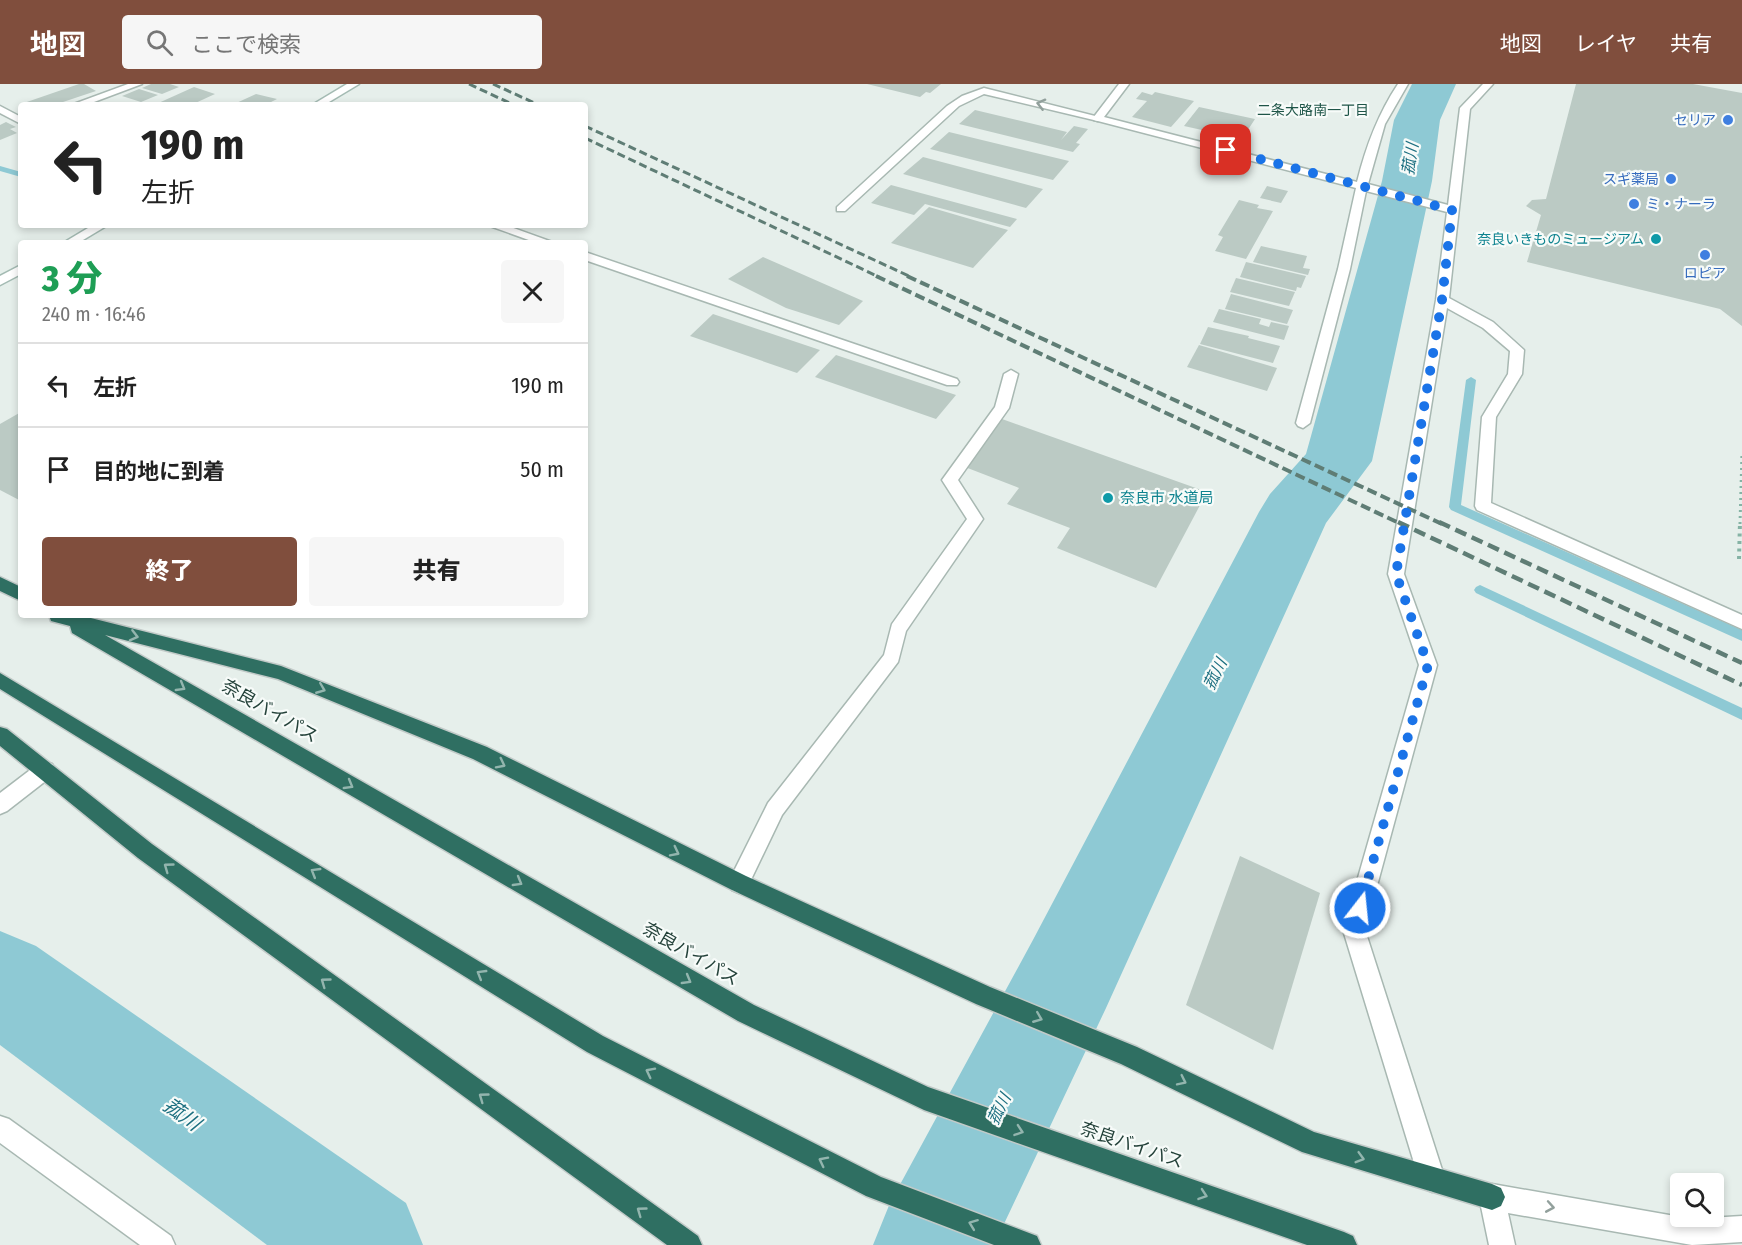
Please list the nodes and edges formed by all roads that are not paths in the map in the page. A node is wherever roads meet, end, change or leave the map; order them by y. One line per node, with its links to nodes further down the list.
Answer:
1 (137, 84): 6 (street)
2 (354, 84): 7 (street)
3 (1124, 84): 10 (street)
4 (1402, 84): 11 (street)
5 (1488, 84): 13 (street)
6 (85, 102)
7 (322, 102)
8 (0, 109): 9 (street)
9 (18, 118)
10 (1098, 118): 11 (street); 12 (street, one-way to 12)
11 (1361, 187): 13 (street); 24 (street)
12 (841, 209)
13 (1452, 210): 21 (street)
14 (96, 228): 16 (street)
15 (502, 228): 17 (street)
16 (74, 240)
17 (540, 240)
18 (588, 256): 23 (street)
19 (18, 271): 20 (street)
20 (0, 280)
21 (1442, 300): 27 (street); 38 (street)
22 (1011, 374): 36 (street)
23 (952, 382)
24 (1303, 423)
25 (0, 583): 26 (highway)
26 (18, 593)
27 (1703, 605): 28 (street); 31 (street)
28 (1742, 615)
29 (59, 618): 44 (highway, 奈良バイパス, one-way to 44)
30 (64, 618): 36 (highway, one-way to 36)
31 (1742, 622)
32 (0, 680): 43 (highway, one-way to 32)
33 (0, 735): 34 (highway)
34 (45, 770): 35 (street); 42 (highway, one-way to 34)
35 (0, 805)
36 (739, 883): 38 (highway, one-way to 38)
37 (0, 1128): 41 (street)
38 (1432, 1179): 39 (highway)
39 (1492, 1197): 40 (street, one-way to 40); 45 (street)
40 (1742, 1229)
41 (149, 1241)
42 (688, 1245)
43 (1028, 1245)
44 (1344, 1245)
45 (1502, 1245)

